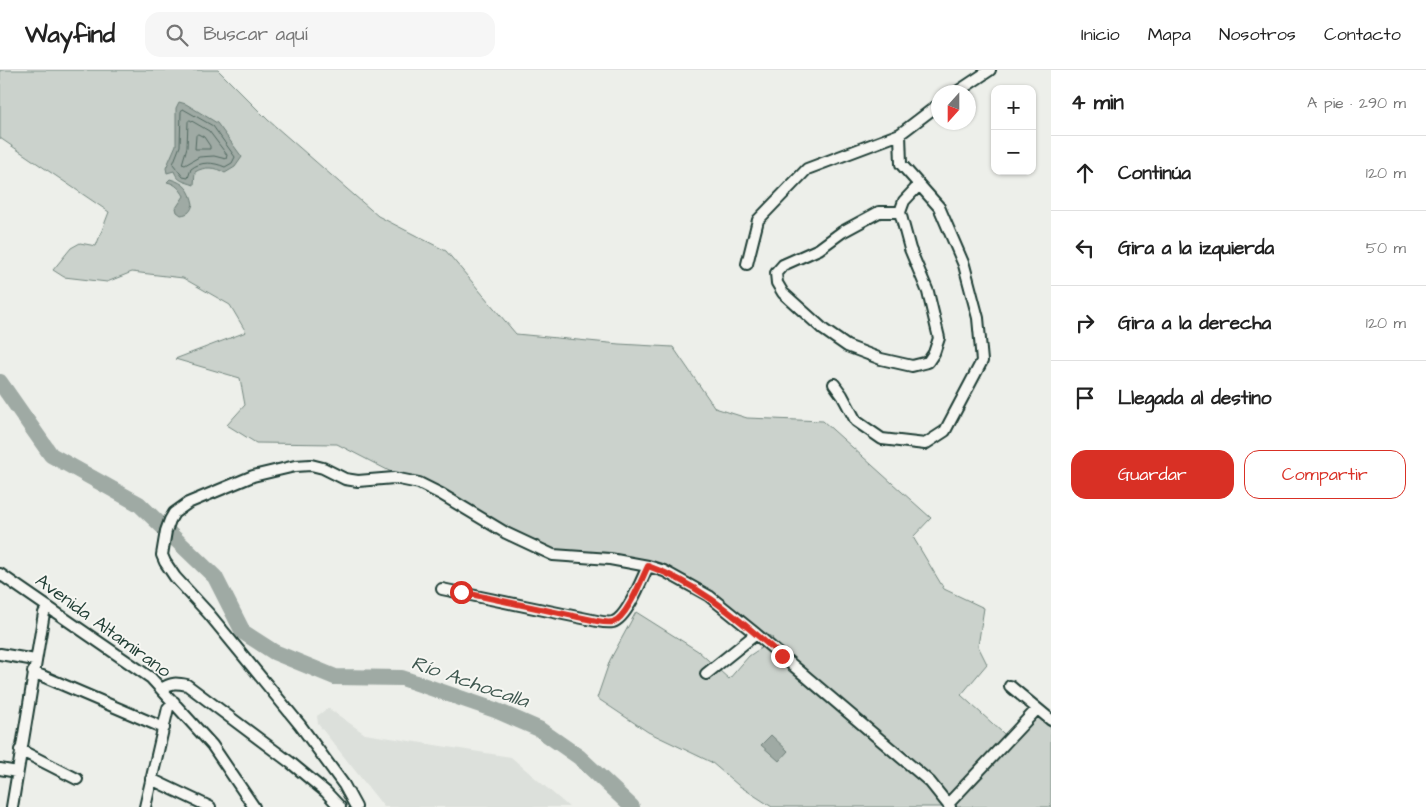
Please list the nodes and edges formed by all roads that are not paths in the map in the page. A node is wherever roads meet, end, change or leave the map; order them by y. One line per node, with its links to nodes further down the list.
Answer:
1 (990, 70): 2 (street)
2 (968, 85)
3 (931, 110): 4 (street)
4 (900, 134): 5 (street); 7 (street)
5 (919, 185): 6 (street); 8 (street)
6 (900, 212): 6 (street)
7 (747, 264)
8 (834, 384)
9 (648, 566): 11 (street); 13 (street); 35 (street)
10 (0, 574): 12 (street, Avenida Altamirano)
11 (442, 589)
12 (48, 607): 15 (street); 19 (street, Avenida Altamirano)
13 (756, 634): 17 (street); 29 (street)
14 (0, 654): 15 (street)
15 (35, 660): 16 (street)
16 (33, 672): 23 (street); 24 (street)
17 (706, 674)
18 (1010, 686): 21 (street)
19 (162, 689): 20 (street, Avenida Altamirano); 34 (street)
20 (174, 702): 23 (street); 33 (street, Avenida Altamirano)
21 (1037, 709): 22 (street); 29 (street)
22 (1051, 720)
23 (164, 728): 28 (street)
24 (20, 750): 26 (street); 27 (street)
25 (0, 769): 26 (street)
26 (17, 772): 30 (street)
27 (78, 779)
28 (151, 779): 31 (street); 32 (street)
29 (949, 806)
30 (12, 807)
31 (145, 807)
32 (210, 807)
33 (254, 807)
34 (340, 807)
35 (356, 807)

